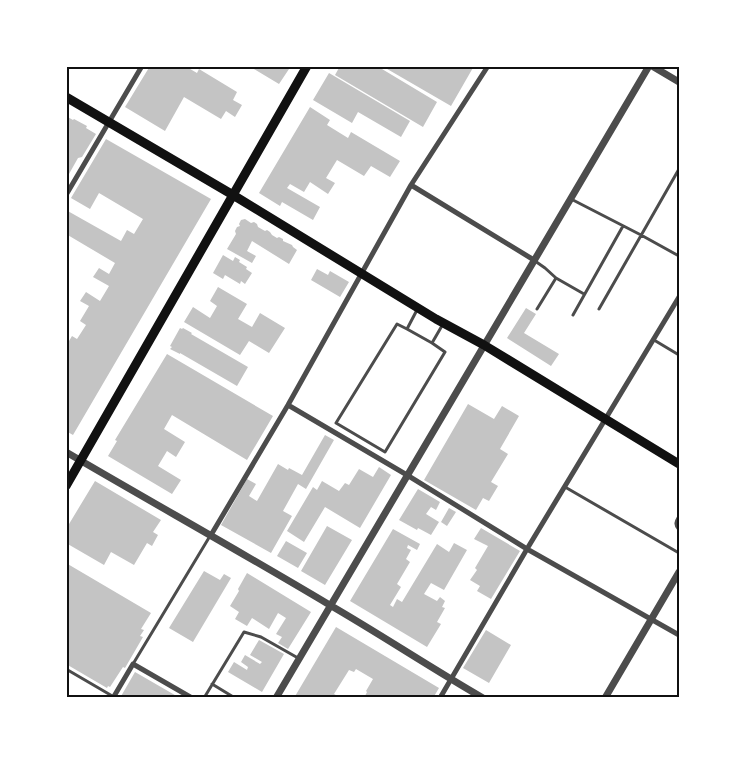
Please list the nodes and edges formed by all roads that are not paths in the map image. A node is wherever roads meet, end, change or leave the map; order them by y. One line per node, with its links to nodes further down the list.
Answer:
1 (142, 66): 7 (street)
2 (307, 66): 11 (main road)
3 (488, 66): 9 (street)
4 (650, 66): 5 (street); 12 (street)
5 (679, 82)
6 (66, 97): 7 (main road)
7 (108, 123): 10 (street); 11 (main road)
8 (679, 169): 14 (lane)
9 (411, 185): 16 (street); 17 (street)
10 (66, 195)
11 (233, 195): 17 (main road); 34 (main road)
12 (570, 199): 13 (lane); 16 (street)
13 (624, 226): 14 (lane); 19 (lane)
14 (641, 235): 15 (lane); 23 (lane)
15 (679, 256)
16 (534, 260): 18 (lane); 29 (street)
17 (361, 273): 21 (main road); 31 (street)
18 (556, 278): 19 (lane); 22 (lane)
19 (584, 294): 24 (lane)
20 (679, 298): 27 (street)
21 (418, 308): 25 (main road); 26 (lane)
22 (538, 309)
23 (599, 309)
24 (573, 315)
25 (444, 323): 28 (lane); 29 (main road)
26 (407, 329): 28 (lane); 28 (lane)
27 (654, 340): 30 (lane); 32 (street)
28 (432, 343)
29 (484, 345): 32 (main road); 36 (street)
30 (679, 355)
31 (288, 405): 36 (street); 41 (street)
32 (606, 419): 35 (main road); 38 (street)
33 (66, 452): 34 (street)
34 (81, 461): 37 (main road); 41 (street)
35 (679, 464)
36 (407, 475): 42 (street); 45 (street)
37 (66, 486)
38 (565, 487): 42 (street); 43 (lane)
39 (679, 516): 40 (lane)
40 (679, 530)
41 (211, 535): 45 (street); 49 (lane)
42 (527, 549): 46 (street); 51 (street)
43 (679, 553)
44 (679, 572): 46 (street)
45 (330, 605): 48 (street); 51 (street)
46 (651, 619): 47 (street); 60 (street)
47 (679, 635)
48 (299, 659): 52 (lane); 57 (street)
49 (133, 664): 53 (street); 54 (street)
50 (66, 669): 53 (lane)
51 (451, 679): 58 (street); 59 (street)
52 (212, 684): 55 (lane); 56 (lane)
53 (113, 697)
54 (192, 698)
55 (204, 698)
56 (235, 698)
57 (276, 698)
58 (440, 698)
59 (483, 698)
60 (605, 698)

